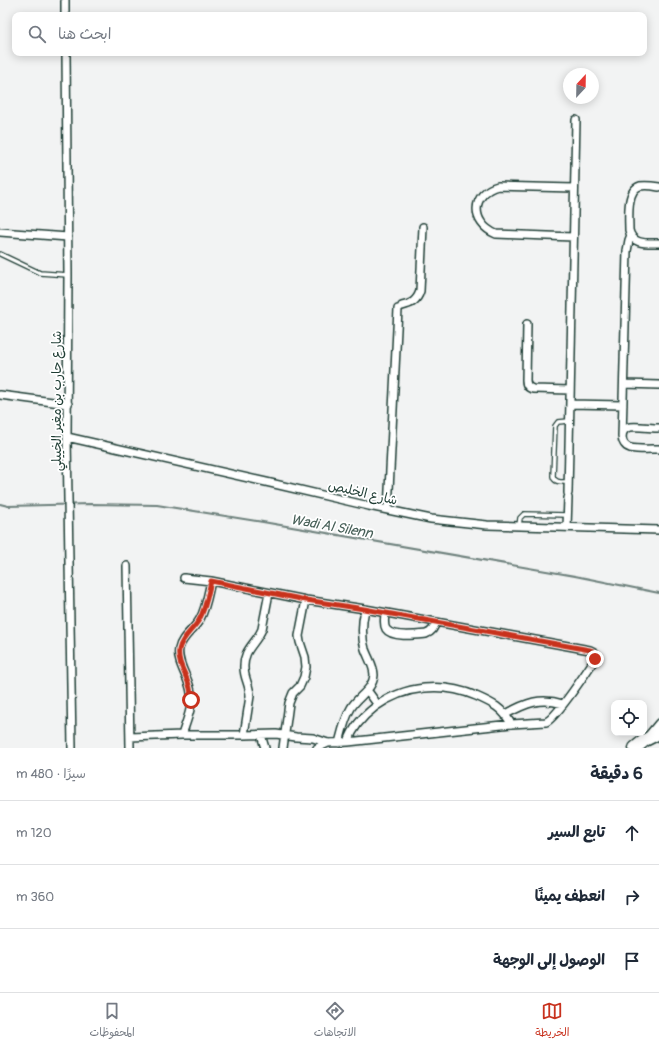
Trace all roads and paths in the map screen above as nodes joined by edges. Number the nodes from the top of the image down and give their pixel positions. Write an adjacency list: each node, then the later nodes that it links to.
1 (65, 0): 2 (street)
2 (65, 12)
3 (66, 56): 10 (street, شارع حارب بن مغير الخييلي)
4 (576, 120): 6 (street)
5 (659, 187): 9 (street)
6 (574, 188): 11 (street); 11 (street)
7 (423, 227): 29 (street)
8 (0, 232): 10 (street)
9 (631, 235): 12 (street); 16 (street)
10 (68, 237): 14 (street, شارع حارب بن مغير الخييلي)
11 (573, 237): 18 (street)
12 (659, 243)
13 (0, 254): 14 (lane)
14 (68, 275): 20 (street, شارع حارب بن مغير الخييلي)
15 (527, 324): 18 (street)
16 (624, 384): 17 (street); 22 (street)
17 (659, 385)
18 (570, 390): 21 (street)
19 (0, 395): 20 (street)
20 (68, 404): 25 (street, شارع حارب بن مغير الخييلي)
21 (570, 404): 22 (street); 23 (street)
22 (622, 406): 26 (street)
23 (569, 421): 28 (street); 28 (lane)
24 (659, 428): 26 (street)
25 (67, 437): 29 (street, شارع الخليص); 58 (street, شارع حارب بن مغير الخييلي)
26 (622, 437): 27 (street)
27 (659, 449)
28 (568, 482): 30 (street)
29 (388, 510): 31 (street, شارع الخليص)
30 (567, 515): 31 (lane); 32 (street)
31 (519, 526): 32 (street, شارع الخليص)
32 (567, 527): 33 (street, شارع الخليص)
33 (659, 530)
34 (127, 566): 53 (street)
35 (184, 578): 36 (street)
36 (211, 581): 37 (street); 49 (street)
37 (268, 593): 38 (street); 50 (street)
38 (306, 600): 39 (street); 52 (street)
39 (364, 609): 40 (street); 42 (street)
40 (385, 613): 41 (street); 41 (street)
41 (436, 622): 43 (street)
42 (367, 690): 44 (street); 57 (street)
43 (563, 704): 45 (street); 47 (street)
44 (378, 705): 45 (street); 55 (street)
45 (506, 714): 47 (street)
46 (659, 723): 54 (street)
47 (512, 724): 55 (street)
48 (659, 733): 54 (main road)
49 (182, 735): 50 (street); 53 (street)
50 (244, 735): 51 (street)
51 (261, 735): 52 (street); 60 (street)
52 (284, 735): 56 (street); 61 (street)
53 (130, 737): 59 (street)
54 (645, 740): 63 (main road)
55 (348, 742): 57 (street)
56 (328, 743): 57 (street); 62 (street)
57 (339, 743)
58 (72, 748)
59 (130, 748)
60 (265, 748)
61 (283, 748)
62 (317, 748)
63 (635, 748)

